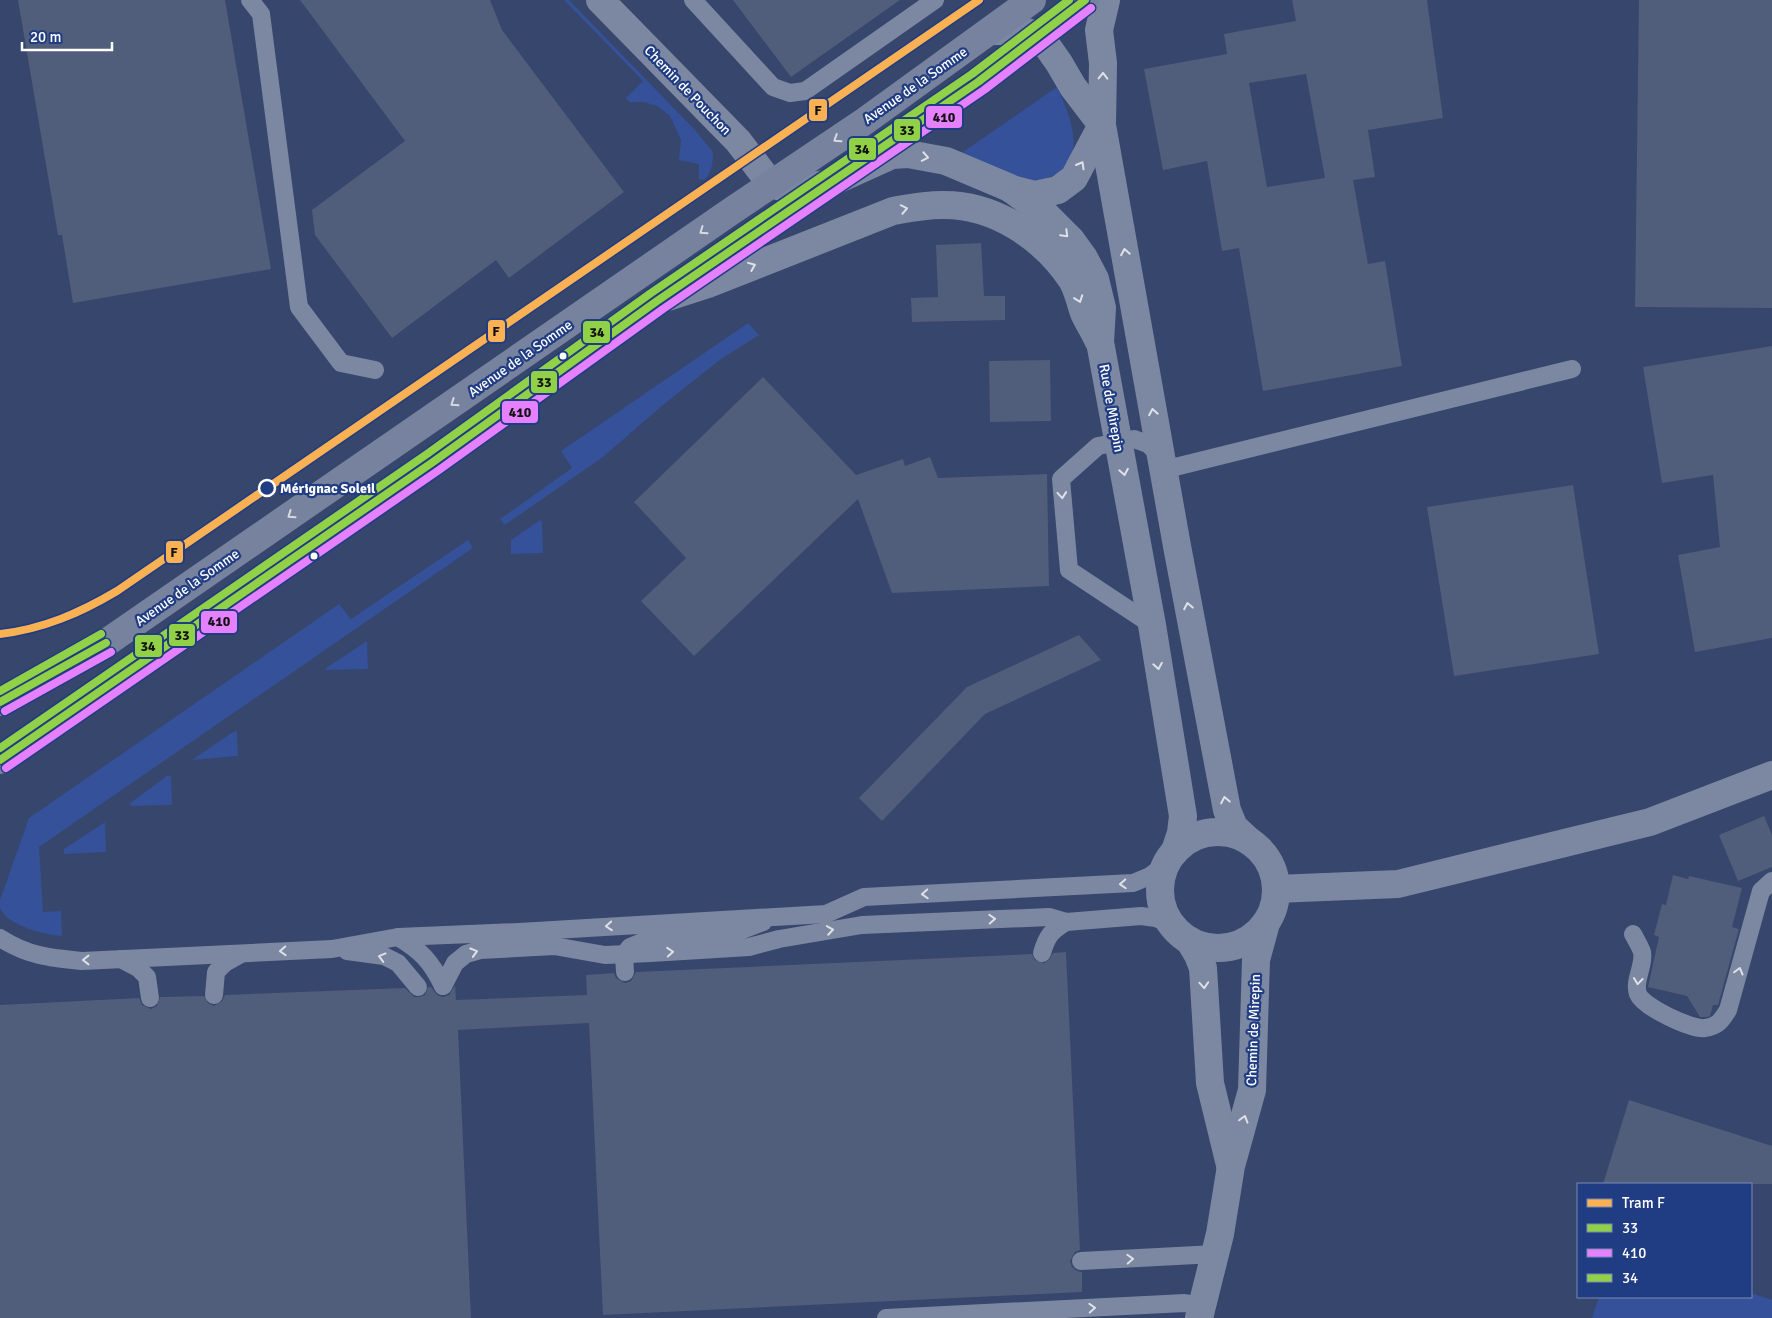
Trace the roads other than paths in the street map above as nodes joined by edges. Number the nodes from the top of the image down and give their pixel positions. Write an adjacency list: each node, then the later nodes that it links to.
1 (250, 0): 17 (lane)
2 (600, 0): 12 (street, Chemin de Pouchon)
3 (693, 0): 4 (lane)
4 (935, 0)
5 (1032, 0): 8 (main road, Avenue de la Somme)
6 (1085, 0): 9 (main road)
7 (1106, 0): 10 (street, one-way to 7)
8 (991, 30): 9 (street); 12 (main road, Avenue de la Somme, one-way to 12)
9 (1040, 36): 10 (street); 11 (main road)
10 (1102, 125): 13 (street, one-way to 10); 19 (street, one-way to 10)
11 (830, 183): 12 (street, Rue de Mirepin); 13 (street, Rue de Mirepin, one-way to 13); 14 (main road)
12 (771, 184): 21 (main road, Avenue de la Somme, one-way to 21)
13 (1010, 188): 15 (street, Rue de Mirepin, one-way to 15)
14 (657, 301): 15 (street, one-way to 15); 22 (main road)
15 (1100, 342): 18 (street, Rue de Mirepin)
16 (1572, 369): 19 (lane)
17 (375, 370)
18 (1118, 442): 19 (lane); 20 (street, Rue de Mirepin, one-way to 20); 20 (lane, one-way to 20)
19 (1162, 464): 24 (street, one-way to 19)
20 (1152, 625): 25 (street, Rue de Mirepin, one-way to 25)
21 (0, 702)
22 (0, 760)
23 (1772, 775): 27 (street)
24 (1249, 841): 25 (street); 27 (street)
25 (1170, 857): 28 (lane, one-way to 28); 31 (street)
26 (1772, 881): 32 (lane, one-way to 26)
27 (1276, 889): 30 (street)
28 (777, 916): 33 (lane, one-way to 33); 38 (lane)
29 (1066, 922): 31 (lane); 36 (lane); 38 (lane, one-way to 29)
30 (1266, 923): 31 (street); 44 (street, Chemin de Mirepin, one-way to 30)
31 (1181, 932): 44 (street, Chemin de Mirepin, one-way to 44)
32 (1633, 934)
33 (398, 937): 35 (lane); 38 (lane, one-way to 38)
34 (0, 938): 39 (lane, one-way to 34)
35 (332, 949): 37 (lane, one-way to 37); 41 (lane, one-way to 35)
36 (1042, 953)
37 (242, 954): 39 (lane); 42 (lane)
38 (624, 955): 40 (lane)
39 (121, 959): 43 (lane)
40 (625, 972)
41 (418, 987)
42 (214, 995)
43 (150, 998)
44 (1231, 1166): 45 (street, Chemin de Mirepin)
45 (1215, 1254): 46 (lane, one-way to 45); 47 (street, Chemin de Mirepin)
46 (1081, 1261)
47 (1200, 1312): 48 (lane, one-way to 47)
48 (886, 1318)

